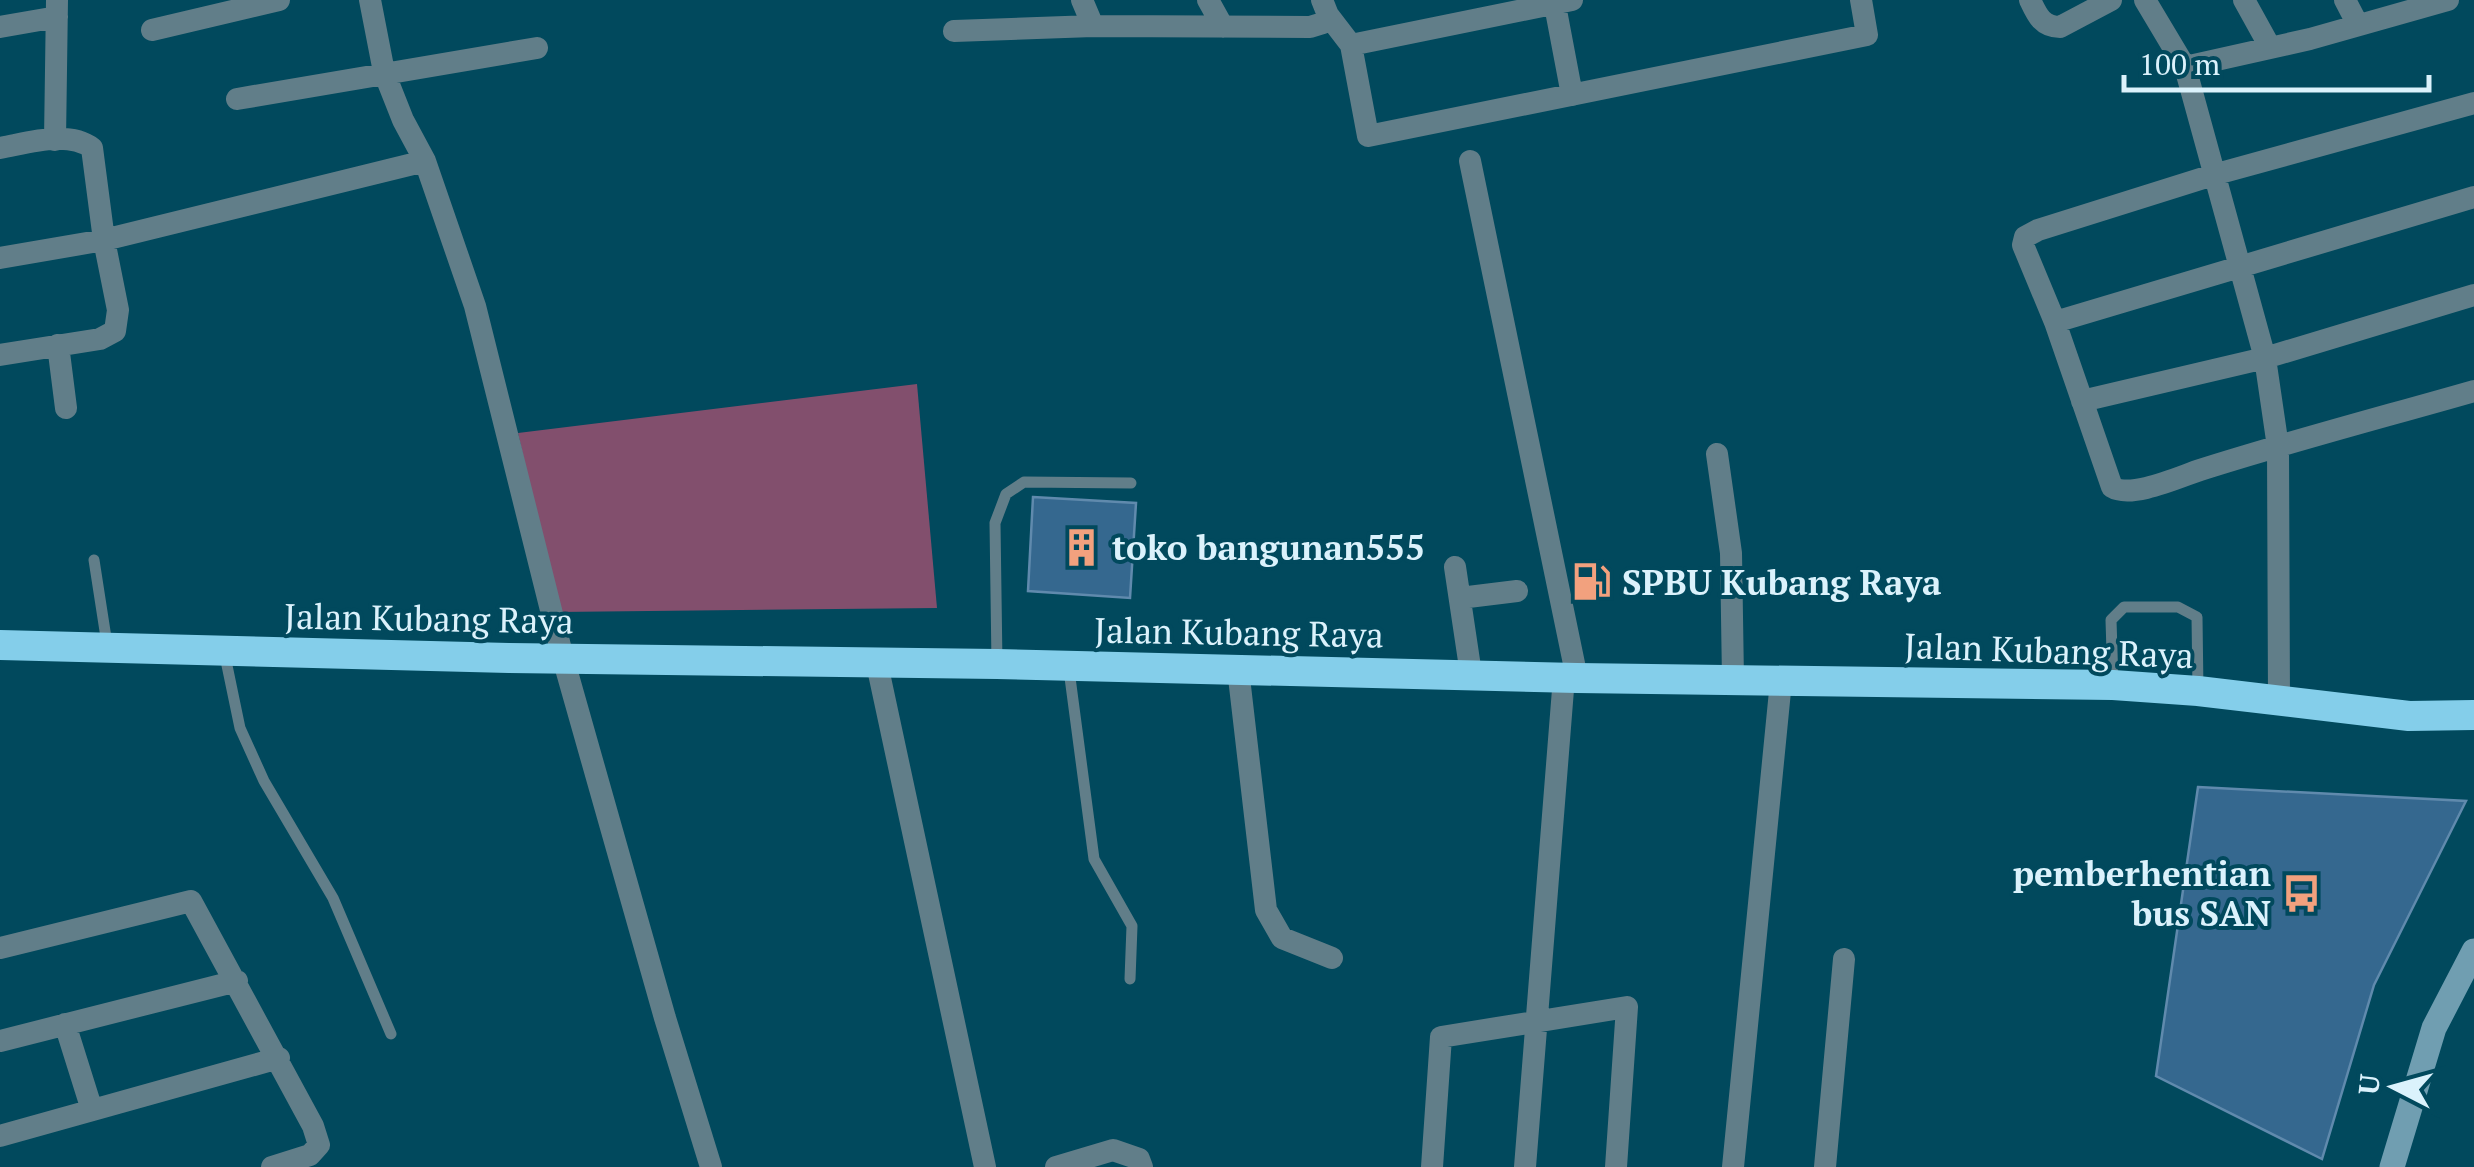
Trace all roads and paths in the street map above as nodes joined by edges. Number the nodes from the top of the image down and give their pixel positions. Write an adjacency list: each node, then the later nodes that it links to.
1 (279, 0): 19 (street)
2 (370, 0): 25 (street)
3 (1082, 0): 16 (street)
4 (1208, 0): 17 (street)
5 (1862, 0): 26 (street)
6 (2030, 0): 7 (street)
7 (2112, 0)
8 (2146, 0): 24 (street)
9 (2244, 0): 22 (street)
10 (2345, 0): 15 (street)
11 (2448, 0): 15 (street)
12 (1561, 1): 21 (street); 26 (street)
13 (57, 8): 18 (street); 29 (street)
14 (1325, 8): 17 (street); 21 (street)
15 (2358, 25): 22 (street)
16 (1092, 26): 17 (street); 20 (street)
17 (1223, 26)
18 (0, 28)
19 (152, 30)
20 (954, 31)
21 (1351, 45): 26 (street)
22 (2270, 47): 24 (street)
23 (536, 48): 25 (street)
24 (2185, 67): 33 (street)
25 (384, 72): 27 (street); 31 (street)
26 (1572, 95)
27 (237, 99)
28 (2474, 103): 33 (street)
29 (55, 140): 30 (street); 35 (street)
30 (0, 148)
31 (424, 161): 35 (street); 56 (street)
32 (1470, 161): 62 (street)
33 (2213, 175): 37 (street); 39 (street)
34 (2474, 197): 37 (street)
35 (104, 240): 36 (street); 40 (street)
36 (0, 258)
37 (2242, 266): 39 (street); 42 (street)
38 (2474, 295): 42 (street)
39 (2054, 322): 44 (street)
40 (58, 346): 41 (street); 45 (street)
41 (0, 355)
42 (2266, 358): 44 (street); 46 (street)
43 (2474, 391): 46 (street)
44 (2082, 401): 46 (street)
45 (66, 408)
46 (2278, 447): 67 (street)
47 (1717, 454): 63 (street)
48 (1131, 482): 58 (lane)
49 (94, 560): 54 (lane)
50 (1456, 567): 52 (street)
51 (1517, 591): 52 (street)
52 (1460, 598): 61 (street)
53 (0, 646): 54 (highway, Jalan Kubang Raya)
54 (108, 648): 55 (highway, Jalan Kubang Raya)
55 (224, 650): 56 (highway, Jalan Kubang Raya); 77 (lane)
56 (563, 658): 57 (highway, Jalan Kubang Raya); 83 (street)
57 (876, 664): 58 (highway, Jalan Kubang Raya); 84 (street)
58 (997, 664): 59 (highway, Jalan Kubang Raya)
59 (1068, 665): 60 (highway, Jalan Kubang Raya); 73 (lane)
60 (1238, 669): 61 (highway, Jalan Kubang Raya); 71 (street)
61 (1471, 674): 62 (highway, Jalan Kubang Raya)
62 (1571, 678): 63 (highway, Jalan Kubang Raya); 76 (street)
63 (1733, 680): 64 (highway, Jalan Kubang Raya)
64 (1781, 681): 65 (highway, Jalan Kubang Raya); 90 (street)
65 (2113, 685): 66 (highway, Jalan Kubang Raya); 66 (lane)
66 (2198, 691): 67 (highway, Jalan Kubang Raya)
67 (2279, 701): 68 (highway, Jalan Kubang Raya)
68 (2474, 715)
69 (0, 948): 74 (street)
70 (2474, 951): 92 (street)
71 (1332, 958)
72 (1844, 958): 91 (street)
73 (1130, 979)
74 (237, 981): 75 (street); 79 (street)
75 (65, 1024): 78 (street); 80 (street)
76 (1535, 1024): 87 (street); 88 (street); 89 (street)
77 (390, 1034)
78 (0, 1040)
79 (279, 1058): 80 (street); 82 (street)
80 (92, 1110): 81 (street)
81 (0, 1136)
82 (272, 1167)
83 (710, 1167)
84 (985, 1167)
85 (1056, 1167): 86 (street)
86 (1142, 1167)
87 (1432, 1167)
88 (1525, 1167)
89 (1616, 1167)
90 (1733, 1167)
91 (1825, 1167)
92 (2392, 1167)

